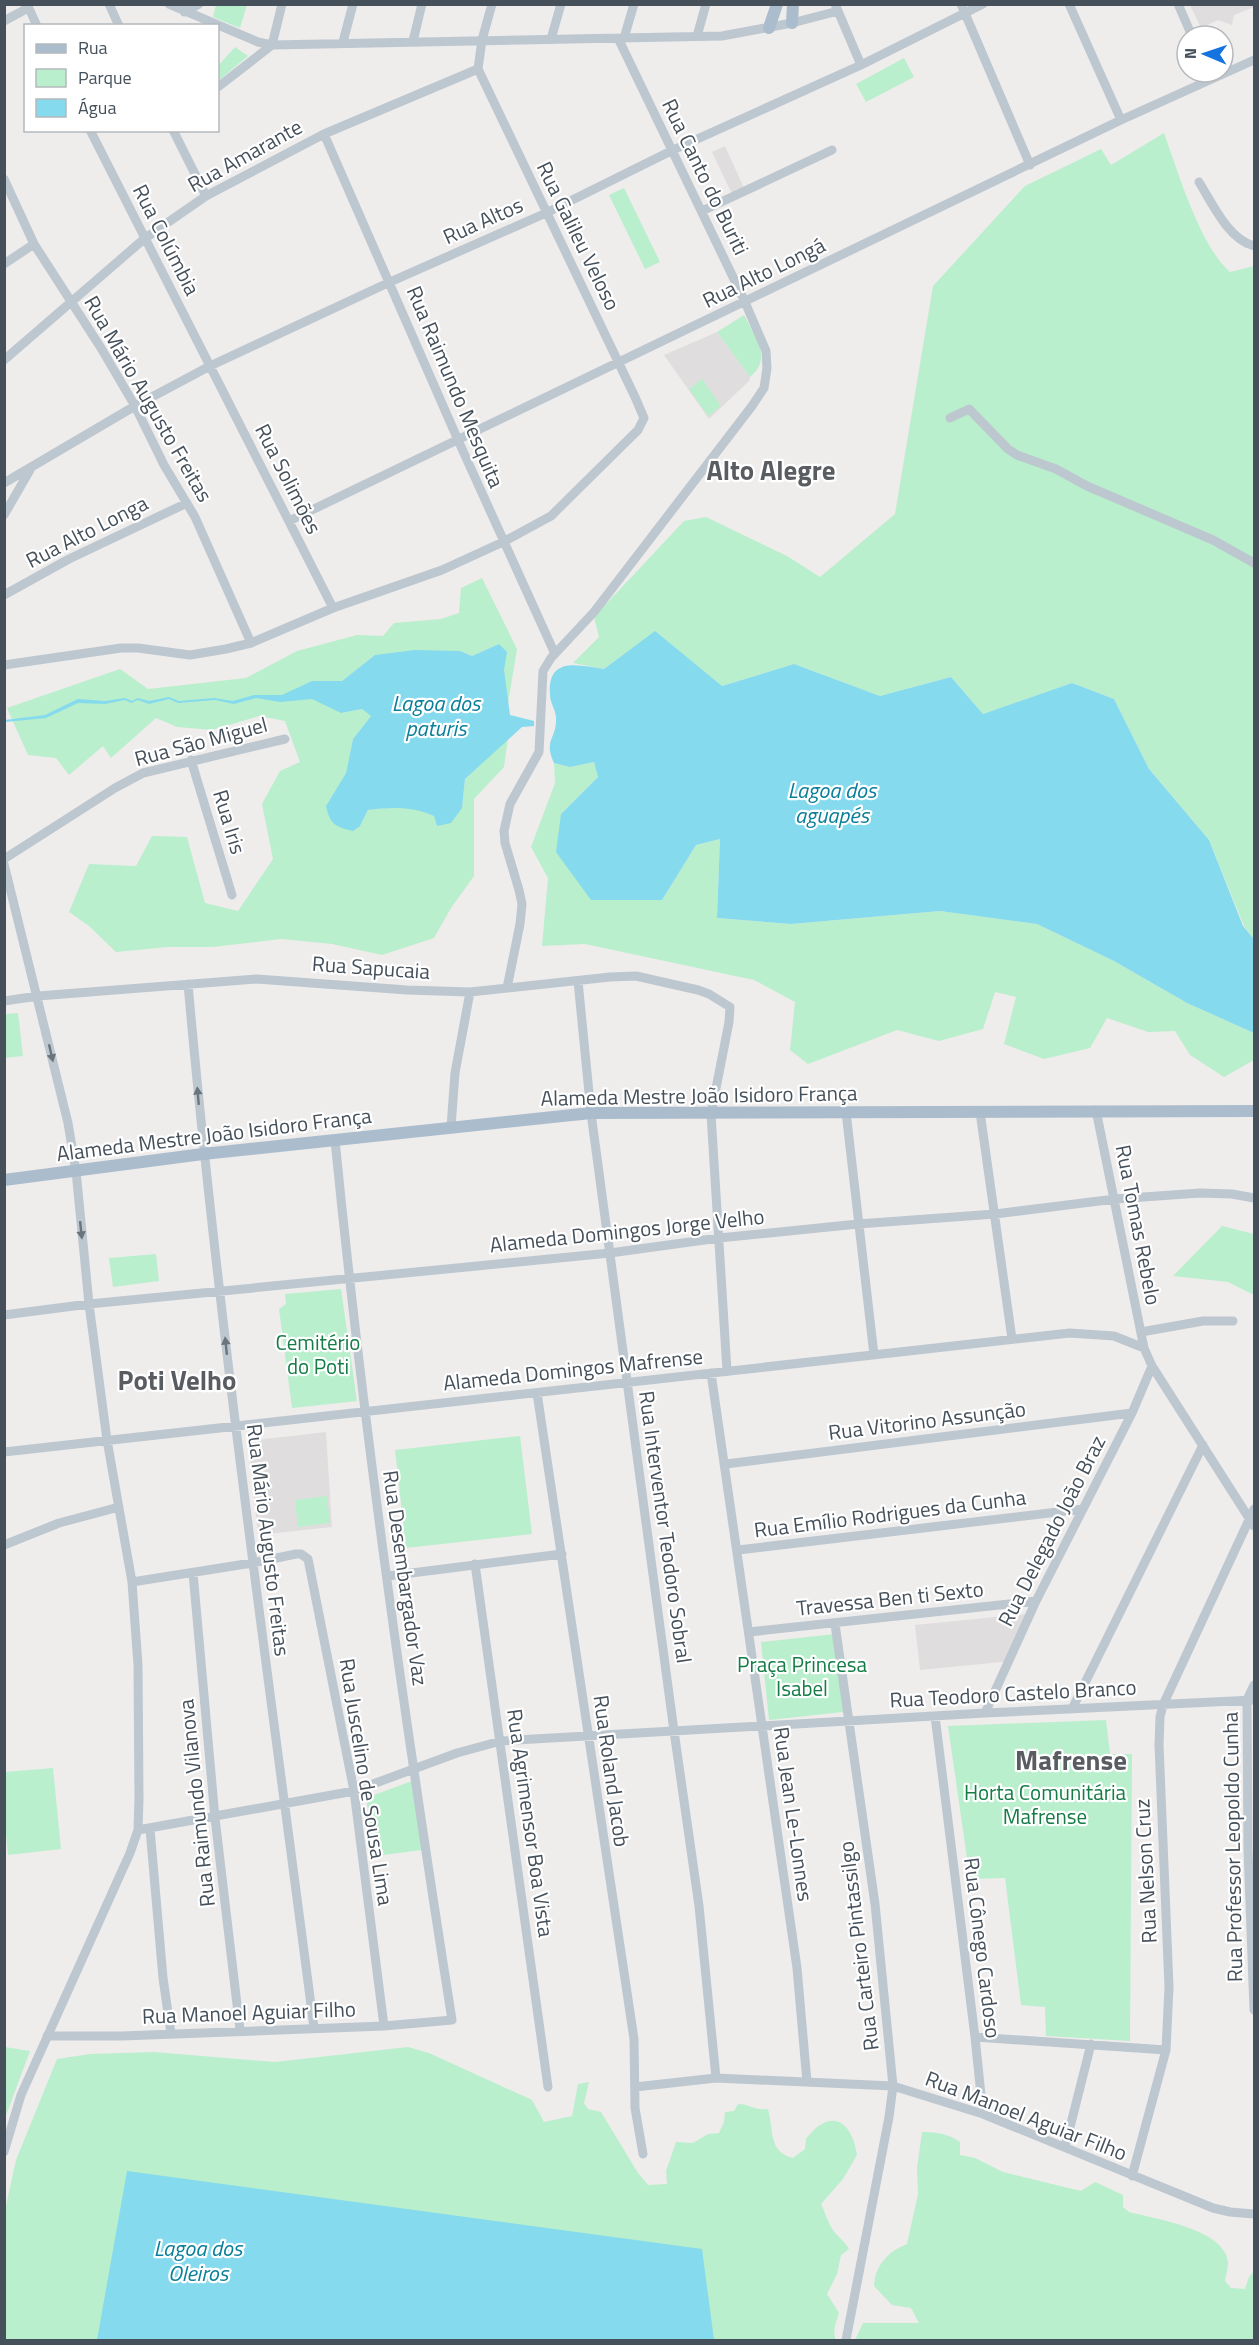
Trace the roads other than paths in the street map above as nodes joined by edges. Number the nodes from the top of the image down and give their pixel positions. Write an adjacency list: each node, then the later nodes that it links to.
1 (109, 4): 23 (street)
2 (169, 4): 19 (street)
3 (199, 4): 19 (street)
4 (282, 4): 34 (street)
5 (353, 4): 33 (street)
6 (422, 4): 32 (street)
7 (492, 4): 31 (street)
8 (561, 4): 30 (street)
9 (634, 4): 29 (street)
10 (706, 4): 28 (street)
11 (777, 4): 27 (main road)
12 (793, 4): 21 (main road)
13 (983, 4): 18 (street, Rua Altos)
14 (1069, 4): 41 (street)
15 (1178, 4): 25 (street)
16 (28, 6): 20 (street); 22 (street)
17 (837, 8): 21 (street); 36 (street)
18 (964, 9): 36 (street, Rua Altos); 47 (street)
19 (184, 12): 24 (street)
20 (4, 21)
21 (792, 23): 27 (street)
22 (36, 24)
23 (118, 24)
24 (214, 24)
25 (1187, 24)
26 (219, 26): 34 (street)
27 (769, 28): 28 (street)
28 (697, 36): 29 (street)
29 (621, 38): 30 (street); 45 (street, Rua Canto do Buriti)
30 (551, 39): 31 (street)
31 (482, 40): 32 (street); 38 (street)
32 (413, 41): 33 (street)
33 (343, 42): 34 (street)
34 (272, 45): 40 (street)
35 (1254, 60): 37 (street, Rua Alto Longá)
36 (861, 65): 45 (street, Rua Altos)
37 (1235, 67)
38 (478, 69): 44 (street, Rua Amarante); 52 (street, Rua Galileu Veloso)
39 (1194, 84): 41 (street, Rua Alto Longá)
40 (219, 86)
41 (1121, 120): 47 (street, Rua Alto Longá)
42 (91, 132): 53 (street, Rua Colúmbia)
43 (174, 132): 50 (street)
44 (324, 134): 50 (street, Rua Amarante); 57 (street, Rua Raimundo Mesquita)
45 (673, 150): 51 (street, Rua Canto do Buriti); 52 (street, Rua Altos)
46 (832, 150): 51 (street)
47 (1030, 165): 58 (street, Rua Alto Longá)
48 (4, 179): 54 (street, Rua Mário Augusto Freitas)
49 (1199, 182): 55 (street)
50 (206, 196): 53 (street, Rua Amarante)
51 (702, 212): 58 (street, Rua Canto do Buriti)
52 (546, 213): 57 (street, Rua Altos); 61 (street, Rua Galileu Veloso)
53 (144, 239): 59 (street, Rua Amarante); 62 (street, Rua Colúmbia)
54 (34, 244): 56 (street); 59 (street, Rua Mário Augusto Freitas)
55 (1254, 246)
56 (4, 264)
57 (390, 282): 62 (street, Rua Altos); 65 (street, Rua Raimundo Mesquita)
58 (745, 302): 61 (street, Rua Alto Longá); 76 (street, Rua Canto do Buriti)
59 (72, 303): 60 (street, Rua Amarante); 63 (street, Rua Mário Augusto Freitas)
60 (4, 360)
61 (619, 363): 65 (street, Rua Alto Longá); 71 (street, Rua Galileu Veloso)
62 (210, 366): 63 (street, Rua Altos); 70 (street, Rua Solimões)
63 (135, 406): 66 (street, Rua Altos); 68 (street, Rua Mário Augusto Freitas)
64 (951, 418): 72 (street)
65 (458, 440): 70 (street, Rua Alto Longá); 71 (street, Rua Raimundo Mesquita)
66 (30, 469): 67 (street, Rua Altos); 69 (street)
67 (4, 483)
68 (187, 503): 73 (street, Rua Alto Longa); 75 (street, Rua Mário Augusto Freitas)
69 (4, 514)
70 (289, 521): 74 (street, Rua Solimões)
71 (503, 542): 74 (street); 76 (street, Rua Raimundo Mesquita)
72 (1254, 563)
73 (4, 595)
74 (333, 609): 75 (street)
75 (251, 643): 77 (street)
76 (555, 654): 85 (street)
77 (4, 665)
78 (285, 739): 79 (street, Rua São Miguel)
79 (191, 760): 80 (street, Rua São Miguel); 82 (street, Rua Iris)
80 (4, 859)
81 (4, 864): 87 (street)
82 (232, 895)
83 (578, 981): 85 (street, Rua Sapucaia); 93 (street, Rua Interventor Teodoro Sobral); 94 (street, Rua Sapucaia)
84 (188, 984): 86 (street, Rua Sapucaia); 87 (street, Rua Sapucaia); 97 (street, Rua Mário Augusto Freitas, one-way to 84)
85 (507, 988): 86 (street, Rua Sapucaia)
86 (470, 992): 95 (street)
87 (38, 996): 88 (street, Rua Sapucaia); 98 (street, one-way to 98)
88 (4, 1001)
89 (1096, 1110): 90 (main road, Alameda Mestre João Isidoro França); 92 (main road, Alameda Mestre João Isidoro França); 101 (street, Rua Tomas Rebelo)
90 (1254, 1111)
91 (846, 1112): 92 (main road, Alameda Mestre João Isidoro França); 94 (main road, Alameda Mestre João Isidoro França); 103 (street)
92 (980, 1112): 102 (street)
93 (591, 1113): 94 (main road, Alameda Mestre João Isidoro França); 95 (main road, Alameda Mestre João Isidoro França); 105 (street, Rua Interventor Teodoro Sobral)
94 (711, 1114): 104 (street)
95 (451, 1127): 96 (main road, Alameda Mestre João Isidoro França)
96 (335, 1140): 97 (main road, Alameda Mestre João Isidoro França); 106 (street, Rua Desembargador Vaz)
97 (203, 1154): 98 (main road, Alameda Mestre João Isidoro França); 107 (street, Rua Mário Augusto Freitas)
98 (76, 1172): 99 (main road, Alameda Mestre João Isidoro França); 108 (street, one-way to 108)
99 (4, 1180)
100 (1254, 1198): 101 (street, Alameda Domingos Jorge Velho)
101 (1115, 1199): 102 (street, Alameda Domingos Jorge Velho); 111 (street, Rua Tomas Rebelo)
102 (995, 1214): 103 (street, Alameda Domingos Jorge Velho); 112 (street)
103 (858, 1224): 104 (street, Alameda Domingos Jorge Velho); 114 (street)
104 (719, 1238): 105 (street, Alameda Domingos Jorge Velho); 116 (street)
105 (610, 1253): 106 (street, Alameda Domingos Jorge Velho); 118 (street, Rua Interventor Teodoro Sobral)
106 (349, 1278): 107 (street, Alameda Domingos Jorge Velho); 120 (street, Rua Desembargador Vaz)
107 (220, 1291): 108 (street, Alameda Domingos Jorge Velho); 122 (street, Rua Mário Augusto Freitas, one-way to 107)
108 (89, 1304): 109 (street, Alameda Domingos Jorge Velho); 123 (street)
109 (4, 1315)
110 (1233, 1321): 111 (street)
111 (1141, 1332): 113 (street, Rua Tomas Rebelo)
112 (1012, 1339): 113 (street, Alameda Domingos Mafrense); 114 (street, Alameda Domingos Mafrense)
113 (1144, 1348): 115 (street, Rua Tomas Rebelo)
114 (874, 1355): 116 (street, Alameda Domingos Mafrense)
115 (1152, 1366): 121 (street, Rua Delegado João Braz); 124 (street, Rua Tomas Rebelo)
116 (727, 1371): 117 (street, Alameda Domingos Mafrense)
117 (711, 1373): 118 (street, Alameda Domingos Mafrense); 126 (street, Rua Jean Le-Lonnes)
118 (627, 1382): 119 (street, Alameda Domingos Mafrense); 150 (street, Rua Interventor Teodoro Sobral)
119 (537, 1393): 120 (street, Alameda Domingos Mafrense); 133 (street, Rua Roland Jacob)
120 (364, 1410): 122 (street, Alameda Domingos Mafrense); 137 (street, Rua Desembargador Vaz)
121 (1132, 1413): 126 (street, Rua Vitorino Assunção); 128 (street, Rua Delegado João Braz)
122 (235, 1425): 123 (street, Alameda Domingos Mafrense); 134 (street, Rua Mário Augusto Freitas)
123 (106, 1440): 125 (street, Alameda Domingos Mafrense); 127 (street)
124 (1203, 1445): 130 (street, Rua Tomas Rebelo); 145 (street)
125 (4, 1452)
126 (726, 1464): 132 (street, Rua Jean Le-Lonnes)
127 (119, 1508): 131 (street); 138 (street)
128 (1083, 1509): 132 (street, Rua Emílio Rodrigues da Cunha); 139 (street, Rua Delegado João Braz)
129 (1254, 1509): 130 (street, Rua Nelson Cruz)
130 (1252, 1523): 144 (street, Rua Nelson Cruz)
131 (4, 1545)
132 (738, 1550): 141 (street, Rua Jean Le-Lonnes)
133 (562, 1554): 135 (street); 151 (street, Rua Roland Jacob)
134 (252, 1563): 136 (street); 154 (street, Rua Juscelino de Sousa Lima); 155 (street, Rua Mário Augusto Freitas)
135 (475, 1564): 137 (street); 152 (street, Rua Agrimensor Boa Vista)
136 (193, 1573): 138 (street); 156 (street, Rua Raimundo Vilanova)
137 (387, 1576): 153 (street, Rua Desembargador Vaz)
138 (132, 1582): 158 (street)
139 (1036, 1600): 140 (street, Travessa Ben ti Sexto); 146 (street, Rua Delegado João Braz)
140 (835, 1624): 141 (street, Travessa Ben ti Sexto); 148 (street, Rua Carteiro Pintassilgo)
141 (749, 1632): 149 (street, Rua Jean Le-Lonnes)
142 (1254, 1685): 143 (street, Rua Professor Leopoldo Cunha)
143 (1251, 1700): 144 (street, Rua Teodoro Castelo Branco); 159 (street, Rua Professor Leopoldo Cunha)
144 (1163, 1705): 145 (street, Rua Teodoro Castelo Branco); 168 (street, Rua Nelson Cruz)
145 (1072, 1709): 146 (street, Rua Teodoro Castelo Branco)
146 (985, 1713): 147 (street, Rua Teodoro Castelo Branco)
147 (935, 1716): 148 (street, Rua Teodoro Castelo Branco); 166 (street, Rua Cônego Cardoso)
148 (849, 1721): 149 (street, Rua Teodoro Castelo Branco); 171 (street, Rua Carteiro Pintassilgo)
149 (762, 1725): 150 (street, Rua Teodoro Castelo Branco); 170 (street, Rua Jean Le-Lonnes)
150 (674, 1731): 151 (street, Rua Teodoro Castelo Branco); 169 (street, Rua Interventor Teodoro Sobral)
151 (587, 1736): 152 (street, Rua Teodoro Castelo Branco); 173 (street, Rua Roland Jacob)
152 (501, 1741): 153 (street, Rua Teodoro Castelo Branco); 172 (street, Rua Agrimensor Boa Vista)
153 (412, 1769): 154 (street, Rua Teodoro Castelo Branco); 160 (street, Rua Desembargador Vaz)
154 (354, 1791): 155 (street, Rua Teodoro Castelo Branco); 161 (street, Rua Juscelino de Sousa Lima)
155 (285, 1804): 156 (street, Rua Teodoro Castelo Branco); 162 (street, Rua Mário Augusto Freitas)
156 (215, 1818): 157 (street, Rua Teodoro Castelo Branco); 163 (street, Rua Raimundo Vilanova)
157 (150, 1829): 158 (street, Rua Teodoro Castelo Branco); 164 (street)
158 (138, 1830): 165 (street)
159 (1254, 2010)
160 (452, 2020): 161 (street, Rua Manoel Aguiar Filho)
161 (384, 2026): 162 (street, Rua Manoel Aguiar Filho)
162 (314, 2028): 163 (street, Rua Manoel Aguiar Filho)
163 (240, 2030): 164 (street, Rua Manoel Aguiar Filho)
164 (171, 2034): 165 (street, Rua Manoel Aguiar Filho)
165 (47, 2036): 176 (street)
166 (975, 2037): 167 (street); 174 (street, Rua Cônego Cardoso)
167 (1091, 2044): 168 (street); 175 (street)
168 (1166, 2050): 178 (street, Rua Nelson Cruz)
169 (716, 2078): 170 (street, Rua Manoel Aguiar Filho); 173 (street, Rua Manoel Aguiar Filho)
170 (807, 2082): 171 (street, Rua Manoel Aguiar Filho)
171 (893, 2086): 174 (street, Rua Manoel Aguiar Filho); 180 (street, Rua Carteiro Pintassilgo)
172 (548, 2087)
173 (635, 2087): 177 (street, Rua Roland Jacob)
174 (982, 2114): 175 (street, Rua Manoel Aguiar Filho)
175 (1065, 2147): 178 (street, Rua Manoel Aguiar Filho)
176 (4, 2152)
177 (643, 2154)
178 (1132, 2176): 179 (street, Rua Manoel Aguiar Filho)
179 (1254, 2214)
180 (846, 2340)

